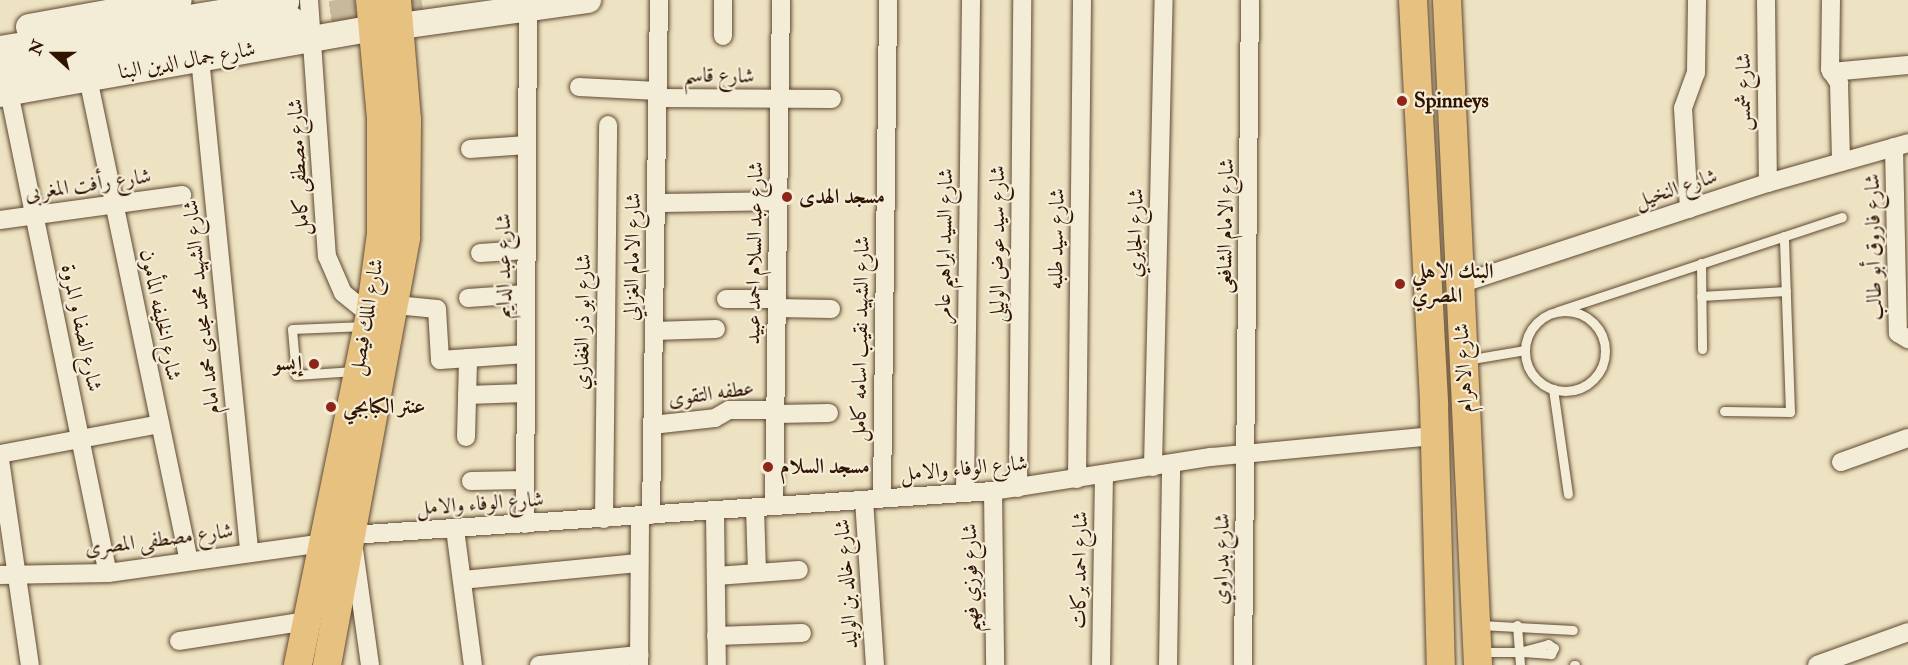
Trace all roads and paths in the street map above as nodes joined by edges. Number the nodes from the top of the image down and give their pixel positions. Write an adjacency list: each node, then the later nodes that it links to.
1 (179, 0): 22 (main road)
2 (370, 0): 21 (main road, شارع الملك فيصل)
3 (588, 0): 19 (main road, شارع جمال الدين البنا)
4 (659, 0): 33 (street, شارع الامام الغزالي)
5 (723, 0): 23 (street)
6 (781, 0): 35 (street, شارع عبد السلام احمد عبيد)
7 (888, 0): 99 (street, شارع الشهيد نقيب اسامه كامل)
8 (971, 0): 97 (street, شارع السيد ابراهيم عامر)
9 (1022, 0): 95 (street, شارع سيد عوض الوليلى)
10 (1082, 0): 92 (street, شارع سيد طلبه)
11 (1164, 0): 90 (street, شارع الجابري)
12 (1250, 0): 85 (street, شارع الامام الشافعى)
13 (1413, 0): 81 (main road, شارع الاهرام)
14 (1447, 0): 54 (main road, شارع الاهرام)
15 (1697, 0): 46 (street)
16 (1766, 0): 41 (street, شارع شمس)
17 (1831, 0): 29 (street)
18 (296, 8): 24 (street, شارع مصطفى كامل); 25 (main road); 31 (main road)
19 (528, 9): 20 (main road, شارع جمال الدين البنا); 37 (street, شارع عبد الدايم)
20 (428, 10): 21 (main road, شارع جمال الدين البنا)
21 (390, 18): 24 (main road, شارع جمال الدين البنا); 63 (main road, شارع الملك فيصل)
22 (0, 32)
23 (723, 36)
24 (315, 39): 26 (main road, شارع جمال الدين البنا); 63 (street, شارع مصطفى كامل)
25 (0, 49)
26 (200, 58): 30 (main road, شارع جمال الدين البنا); 109 (street, شارع الشهيد محمد مجدى محمد امام)
27 (1908, 65): 28 (street); 29 (street)
28 (1908, 70)
29 (1831, 72): 40 (street)
30 (88, 78): 31 (main road, شارع جمال الدين البنا); 45 (street, شارع الخليفه المأمون)
31 (3, 87): 47 (street, شارع الصفا و المروة)
32 (579, 87): 33 (street, شارع قاسم)
33 (658, 95): 35 (street, شارع قاسم); 44 (street, شارع الامام الغزالي)
34 (832, 99): 35 (street, شارع قاسم)
35 (780, 100): 43 (street, شارع عبد السلام احمد عبيد)
36 (608, 125): 104 (street, شارع ابو ذر الغفاري)
37 (527, 145): 39 (street); 51 (street, شارع عبد الدايم)
38 (1901, 145): 40 (street, شارع النخيل); 66 (street, شارع فاروق أبو طالب)
39 (470, 149)
40 (1841, 162): 41 (street, شارع النخيل)
41 (1767, 183): 46 (street, شارع النخيل)
42 (182, 195): 45 (street, شارع رأفت المغربى)
43 (778, 201): 44 (street); 60 (street, شارع عبد السلام احمد عبيد)
44 (656, 203): 65 (street, شارع الامام الغزالي)
45 (114, 204): 47 (street, شارع رأفت المغربى); 79 (street, شارع الخليفه المأمون)
46 (1689, 209): 54 (street, شارع النخيل)
47 (35, 215): 49 (street, شارع رأفت المغربى); 84 (street, شارع الصفا و المروة)
48 (1842, 217): 50 (lane)
49 (0, 220)
50 (1784, 236): 53 (lane); 55 (lane)
51 (526, 250): 52 (street); 56 (street, شارع عبد الدايم)
52 (480, 254)
53 (1701, 263): 57 (lane); 62 (lane)
54 (1460, 284): 71 (main road, شارع الاهرام)
55 (1786, 291): 57 (lane); 76 (lane)
56 (526, 294): 58 (street); 69 (street, شارع عبد الدايم)
57 (1701, 296): 67 (lane)
58 (468, 297)
59 (726, 299): 60 (street)
60 (777, 304): 61 (street); 77 (street, شارع عبد السلام احمد عبيد)
61 (831, 309)
62 (1558, 310): 68 (lane); 73 (lane)
63 (378, 315): 70 (street); 72 (main road, شارع الملك فيصل); 72 (lane); 107 (main road, شارع الملك فيصل)
64 (716, 329): 65 (street)
65 (654, 331): 80 (street, شارع الامام الغزالي)
66 (1908, 339)
67 (1702, 349)
68 (1525, 350): 71 (lane); 73 (lane)
69 (526, 354): 70 (street); 74 (street, شارع عبد الدايم)
70 (468, 358): 75 (street)
71 (1463, 360): 125 (main road, شارع الاهرام)
72 (358, 370): 108 (main road, شارع الملك فيصل)
73 (1553, 389): 98 (lane)
74 (525, 393): 75 (street); 93 (street, شارع عبد الدايم)
75 (467, 396): 82 (street)
76 (1724, 411)
77 (776, 412): 78 (street, عطفه التقوى); 80 (street, عطفه التقوى); 100 (street, شارع عبد السلام احمد عبيد)
78 (829, 413)
79 (160, 424): 84 (street); 110 (street, شارع الخليفه المأمون)
80 (652, 425): 103 (street, شارع الامام الغزالي)
81 (1435, 436): 85 (street, شارع الوفاء والامل); 140 (main road, شارع الاهرام)
82 (466, 437)
83 (1908, 438): 88 (street)
84 (81, 439): 86 (street); 113 (street, شارع الصفا و المروة)
85 (1247, 453): 89 (street, شارع الوفاء والامل); 139 (street, شارع بدراوي)
86 (0, 454)
87 (0, 460): 115 (street)
88 (1841, 462)
89 (1172, 464): 90 (street, شارع الوفاء والامل); 138 (street)
90 (1153, 467): 91 (street, شارع الوفاء والامل)
91 (1104, 476): 92 (street, شارع الوفاء والامل); 137 (street, شارع احمد بركات)
92 (1077, 479): 95 (street, شارع الوفاء والامل)
93 (525, 480): 94 (street); 105 (street, شارع عبد الدايم)
94 (471, 482)
95 (1018, 488): 96 (street, شارع الوفاء والامل)
96 (993, 490): 97 (street, شارع الوفاء والامل); 136 (street, شارع فوزي فهيم)
97 (965, 493): 99 (street, شارع الوفاء والامل)
98 (1568, 494)
99 (873, 499): 100 (street, شارع الوفاء والامل); 135 (street, شارع خالد بن الوليد)
100 (774, 506): 101 (street, شارع الوفاء والامل)
101 (755, 508): 102 (street, شارع الوفاء والامل); 114 (street)
102 (716, 512): 103 (street, شارع الوفاء والامل); 116 (street)
103 (645, 515): 104 (street, شارع الوفاء والامل); 111 (street, شارع الامام الغزالي)
104 (603, 519): 105 (street, شارع الوفاء والامل)
105 (525, 524): 106 (street, شارع الوفاء والامل)
106 (455, 529): 107 (street, شارع الوفاء والامل); 117 (street)
107 (352, 535): 130 (main road, شارع الملك فيصل); 131 (street)
108 (323, 543): 109 (street, شارع مصطفى المصرى); 118 (main road, شارع الملك فيصل)
109 (249, 551): 110 (street, شارع مصطفى المصرى)
110 (189, 560): 113 (street, شارع مصطفى المصرى)
111 (639, 563): 117 (street); 127 (street, شارع الامام الغزالي)
112 (799, 570): 114 (street)
113 (108, 573): 115 (street, شارع مصطفى المصرى)
114 (757, 573): 116 (street)
115 (9, 574): 128 (street)
116 (716, 576): 123 (street)
117 (462, 580): 132 (street)
118 (307, 621): 124 (street); 129 (main road, شارع الملك فيصل)
119 (1517, 625): 120 (lane); 125 (lane); 126 (lane)
120 (1573, 630)
121 (1908, 632): 142 (street)
122 (802, 633): 123 (street)
123 (716, 636): 134 (street)
124 (179, 641)
125 (1477, 647): 126 (lane)
126 (1519, 652): 141 (lane)
127 (639, 660): 133 (street)
128 (30, 665)
129 (298, 665)
130 (327, 665)
131 (370, 665)
132 (473, 665)
133 (539, 665)
134 (717, 665)
135 (875, 665)
136 (995, 665)
137 (1101, 665)
138 (1168, 665)
139 (1243, 665)
140 (1441, 665)
141 (1520, 665)
142 (1817, 665)

